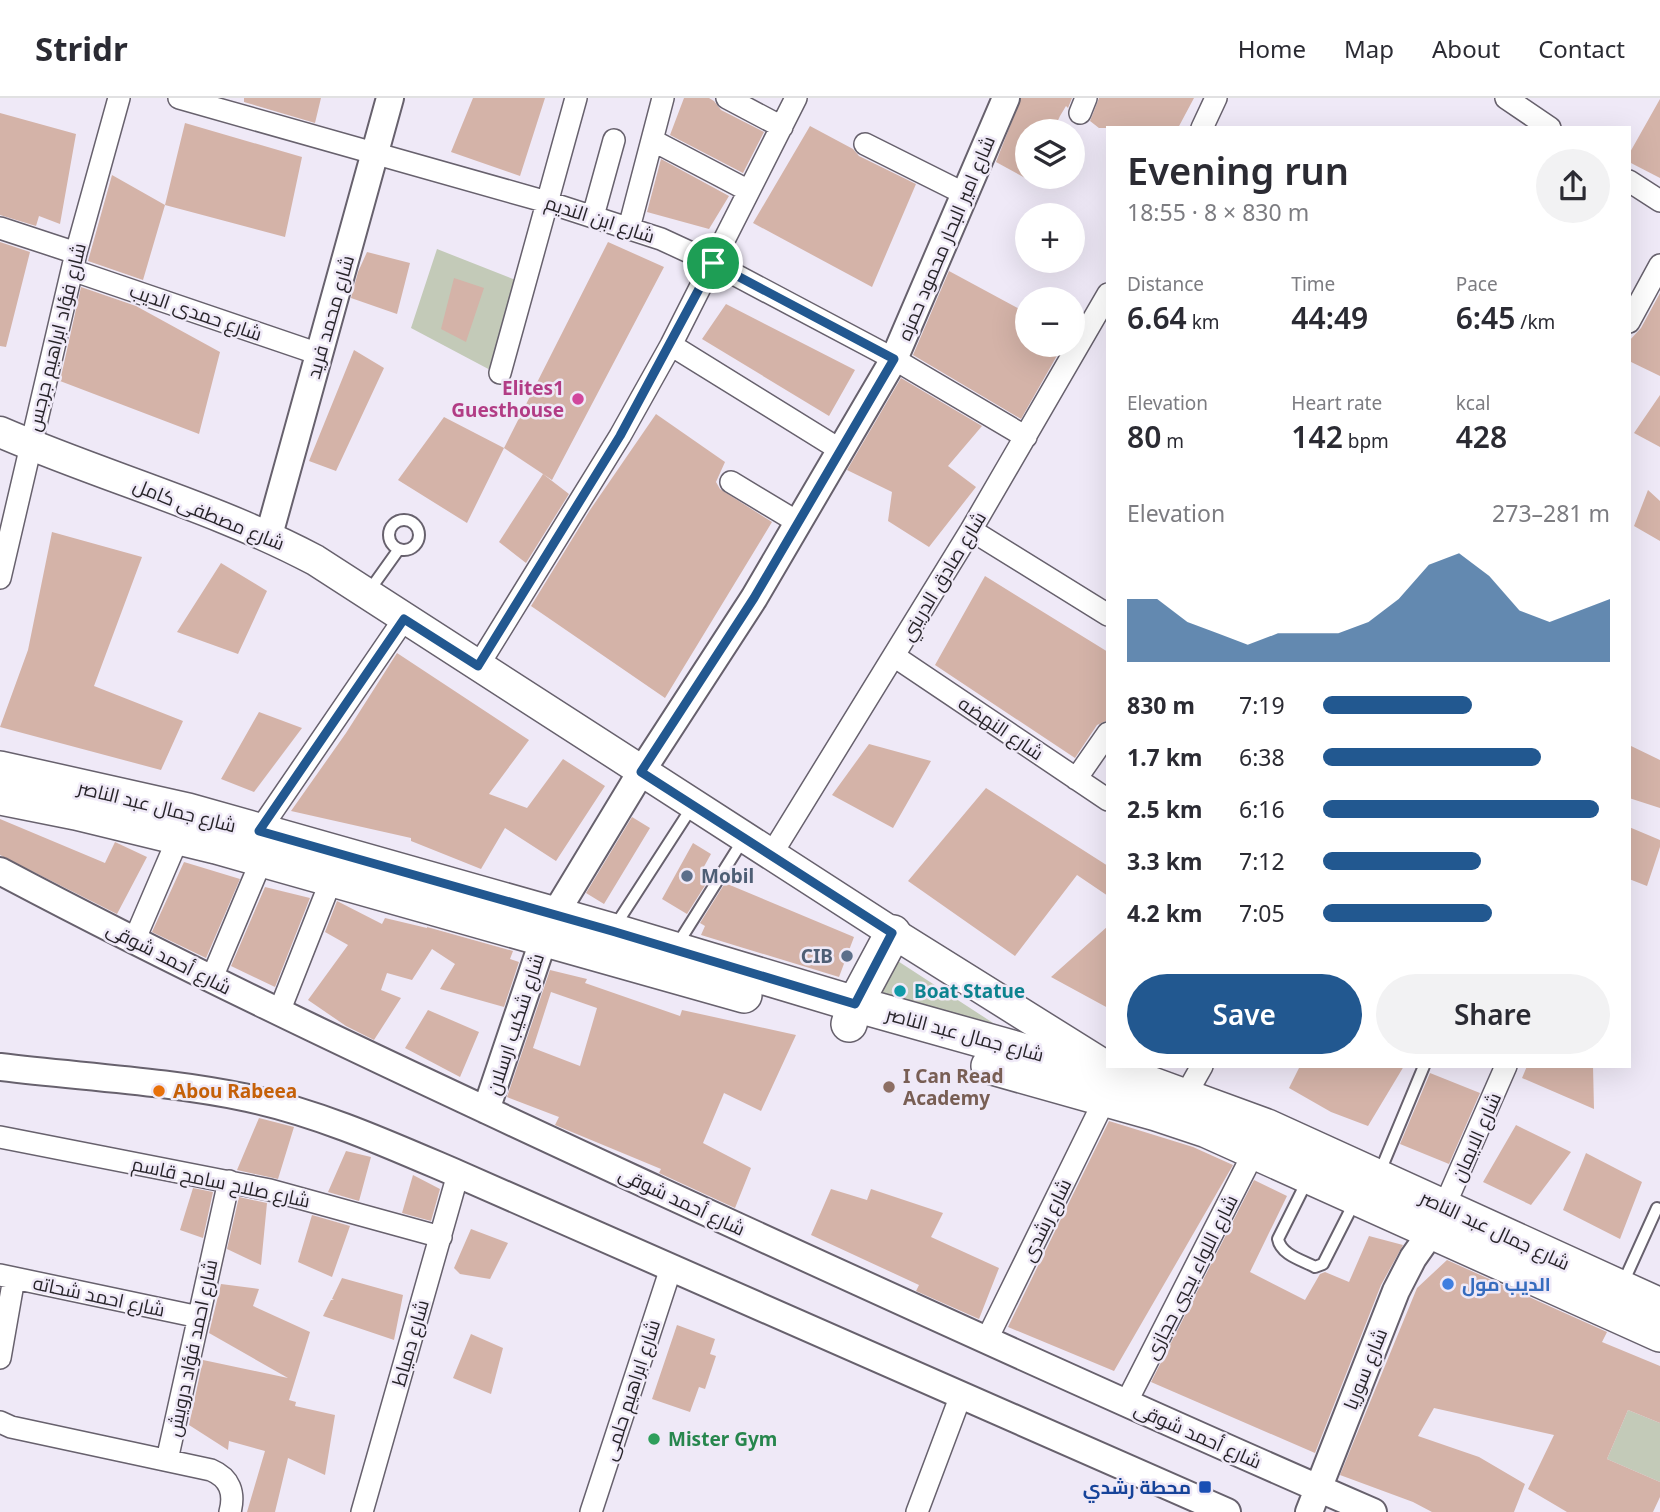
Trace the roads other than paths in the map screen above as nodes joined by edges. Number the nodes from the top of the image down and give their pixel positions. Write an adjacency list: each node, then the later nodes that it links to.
1 (119, 98): 26 (street, شارع فؤاد ابراهيم جرجس)
2 (179, 98): 17 (street, شارع ابن النديم)
3 (390, 98): 17 (street, شارع محمد فريد)
4 (576, 98): 22 (street)
5 (663, 98): 15 (street)
6 (727, 98): 13 (street)
7 (796, 98): 13 (street)
8 (1006, 98): 20 (street, شارع امير البحار محمود حمزه)
9 (1216, 98): 11 (street)
10 (1506, 98): 12 (street)
11 (1203, 126)
12 (1547, 126)
13 (782, 127): 19 (street)
14 (614, 140): 23 (street)
15 (652, 140): 19 (street); 25 (street)
16 (865, 144): 20 (street)
17 (375, 154): 22 (street, شارع ابن النديم); 32 (street, شارع محمد فريد)
18 (1631, 182): 21 (street)
19 (750, 191): 27 (street)
20 (965, 194): 33 (street, شارع امير البحار محمود حمزه)
21 (1660, 201)
22 (547, 202): 23 (street, شارع ابن النديم); 34 (street)
23 (593, 216): 25 (street, شارع ابن النديم)
24 (0, 228): 26 (street, شارع حمدى الديب)
25 (629, 228): 27 (street, شارع ابن النديم)
26 (74, 262): 32 (street, شارع حمدى الديب); 37 (street, شارع فؤاد ابراهيم جرجس)
27 (713, 263): 31 (street); 33 (street, شارع ابن النديم)
28 (1660, 265): 30 (street)
29 (1106, 297): 36 (street, شارع صادق الدريني)
30 (1631, 318)
31 (671, 345): 38 (street); 49 (street)
32 (319, 354): 42 (street, شارع محمد فريد)
33 (894, 359): 36 (street, شارع ابن النديم); 38 (street, شارع امير البحار محمود حمزه)
34 (500, 373)
35 (0, 432): 37 (main road, شارع مصطفى كامل)
36 (1026, 437): 41 (street, شارع صادق الدريني)
37 (29, 445): 42 (main road, شارع مصطفى كامل); 44 (street, شارع فؤاد ابراهيم جرجس)
38 (842, 451): 40 (street, شارع امير البحار محمود حمزه)
39 (732, 482): 40 (street)
40 (799, 523): 52 (street, شارع امير البحار محمود حمزه)
41 (971, 530): 46 (street); 48 (street, شارع صادق الدريني)
42 (269, 535): 45 (main road, شارع مصطفى كامل)
43 (398, 549): 45 (lane)
44 (0, 578)
45 (368, 593): 47 (main road, شارع مصطفى كامل)
46 (1106, 614)
47 (404, 619): 49 (main road, شارع مصطفى كامل); 59 (street)
48 (894, 656): 53 (street, شارع النهضه); 60 (street, شارع صادق الدريني)
49 (478, 666): 52 (main road, شارع مصطفى كامل)
50 (1106, 736): 53 (street)
51 (0, 769): 59 (main road, شارع جمال عبد الناصر)
52 (641, 772): 56 (main road, شارع مصطفى كامل); 63 (street, شارع امير البحار محمود حمزه)
53 (1076, 779): 55 (street, شارع النهضه)
54 (0, 797): 57 (main road, شارع جمال عبد الناصر)
55 (1106, 799)
56 (694, 805): 58 (main road, شارع مصطفى كامل); 64 (lane)
57 (179, 836): 59 (main road, شارع جمال عبد الناصر); 66 (street)
58 (745, 838): 60 (main road, شارع مصطفى كامل); 67 (lane)
59 (260, 845): 62 (main road, شارع جمال عبد الناصر); 63 (main road, شارع جمال عبد الناصر); 68 (street)
60 (771, 855): 65 (main road, شارع مصطفى كامل)
61 (0, 871): 66 (street, شارع أحمد شوقى)
62 (331, 878): 63 (main road, شارع جمال عبد الناصر); 69 (street)
63 (549, 926): 64 (main road, شارع جمال عبد الناصر); 70 (main road, شارع جمال عبد الناصر); 77 (street, شارع شكيب ارسلان)
64 (612, 931): 67 (main road, شارع جمال عبد الناصر)
65 (892, 933): 70 (main road); 75 (main road, شارع مصطفى كامل)
66 (134, 941): 68 (street, شارع أحمد شوقى)
67 (674, 949): 70 (main road, شارع جمال عبد الناصر)
68 (211, 980): 69 (street, شارع أحمد شوقى)
69 (279, 1012): 77 (street, شارع أحمد شوقى)
70 (852, 1015): 75 (main road, شارع جمال عبد الناصر)
71 (0, 1067): 80 (street)
72 (1201, 1068): 76 (street)
73 (1423, 1068): 83 (lane)
74 (1505, 1068): 85 (street, شارع الايمان)
75 (1109, 1085): 76 (main road, شارع جمال عبد الناصر); 79 (main road, شارع جمال عبد الناصر); 93 (street, شارع رشدى)
76 (1185, 1096): 83 (main road, شارع جمال عبد الناصر)
77 (486, 1110): 93 (street, شارع أحمد شوقى)
78 (0, 1137): 82 (street, شارع صلاح سامح قاسم)
79 (1255, 1150): 81 (main road, شارع جمال عبد الناصر); 96 (street, شارع اللواء يحيي حجازى)
80 (458, 1174): 86 (street, شارع دمياط); 87 (street)
81 (1310, 1175): 83 (main road, شارع جمال عبد الناصر); 83 (lane)
82 (229, 1181): 86 (street, شارع صلاح سامح قاسم); 91 (street, شارع احمد فؤاد درويش)
83 (1368, 1186): 85 (main road, شارع جمال عبد الناصر)
84 (1657, 1208): 89 (lane)
85 (1438, 1219): 89 (main road, شارع جمال عبد الناصر); 92 (main road, شارع جمال عبد الناصر); 99 (street, شارع سوريا)
86 (441, 1237): 101 (street, شارع دمياط)
87 (671, 1269): 95 (street); 102 (street, شارع ابراهيم حلمى)
88 (7, 1276): 91 (street, شارع احمد شحاته); 94 (street)
89 (1621, 1289): 90 (main road, شارع جمال عبد الناصر)
90 (1660, 1307)
91 (199, 1317): 98 (street, شارع احمد فؤاد درويش)
92 (1660, 1334)
93 (986, 1341): 96 (street, شارع أحمد شوقى)
94 (0, 1359)
95 (961, 1395): 103 (street); 104 (street)
96 (1126, 1403): 99 (street, شارع أحمد شوقى)
97 (0, 1422): 98 (street)
98 (167, 1460): 100 (street, شارع احمد فؤاد درويش)
99 (1313, 1500): 105 (street, شارع أحمد شوقى)
100 (230, 1512)
101 (362, 1512)
102 (591, 1512)
103 (917, 1512)
104 (1227, 1512)
105 (1373, 1512)

